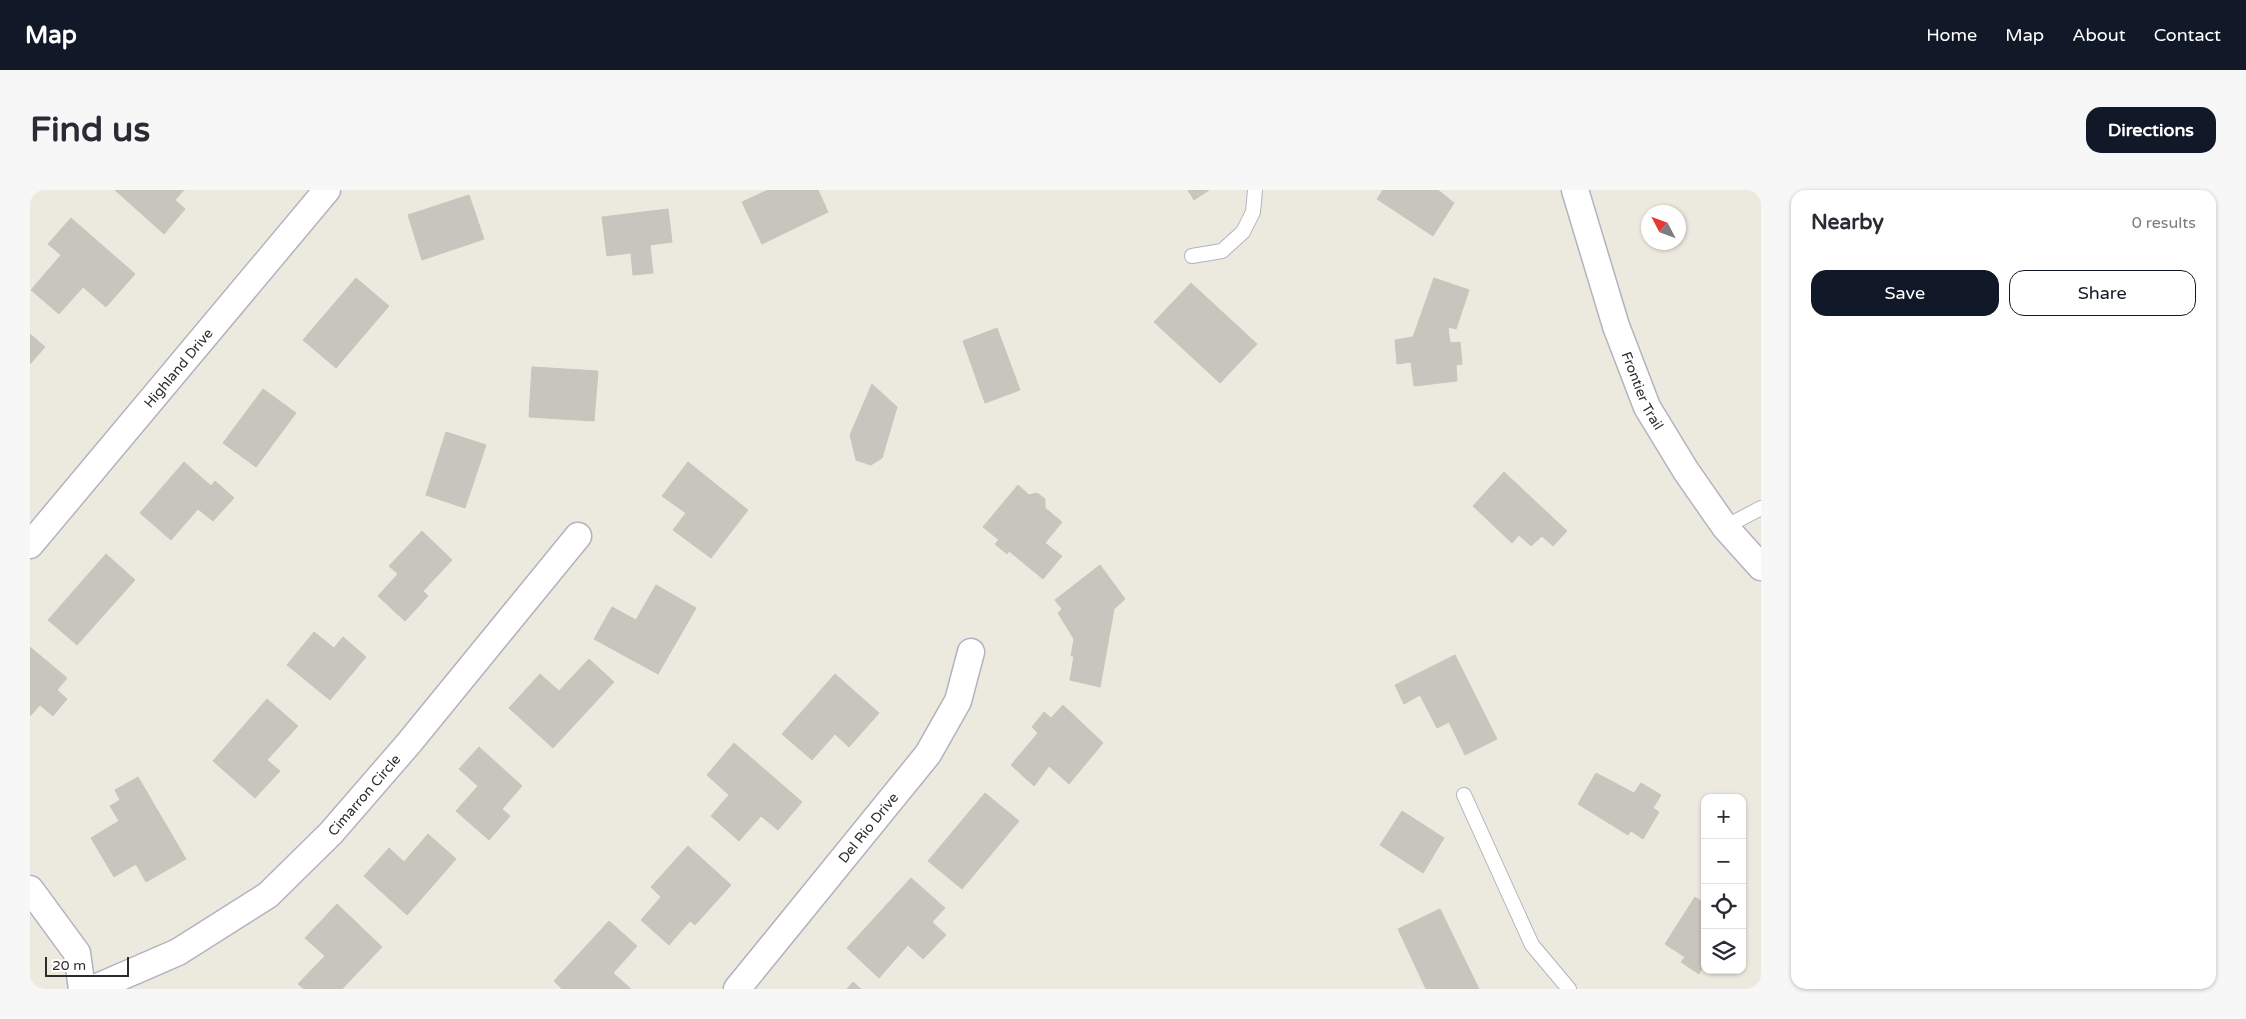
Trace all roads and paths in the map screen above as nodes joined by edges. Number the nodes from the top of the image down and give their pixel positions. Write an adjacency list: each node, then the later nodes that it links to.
1 (327, 190): 8 (street, Highland Drive)
2 (1255, 190): 4 (lane)
3 (1575, 190): 6 (street, Frontier Trail)
4 (1192, 256)
5 (1761, 508): 6 (lane)
6 (1725, 527): 9 (street, Frontier Trail)
7 (578, 536): 14 (street, Cimarron Circle)
8 (30, 545)
9 (1761, 567)
10 (971, 652): 15 (street, Del Rio Drive)
11 (1464, 795): 16 (lane)
12 (30, 889): 13 (street)
13 (82, 989)
14 (93, 989)
15 (737, 989)
16 (1569, 989)

